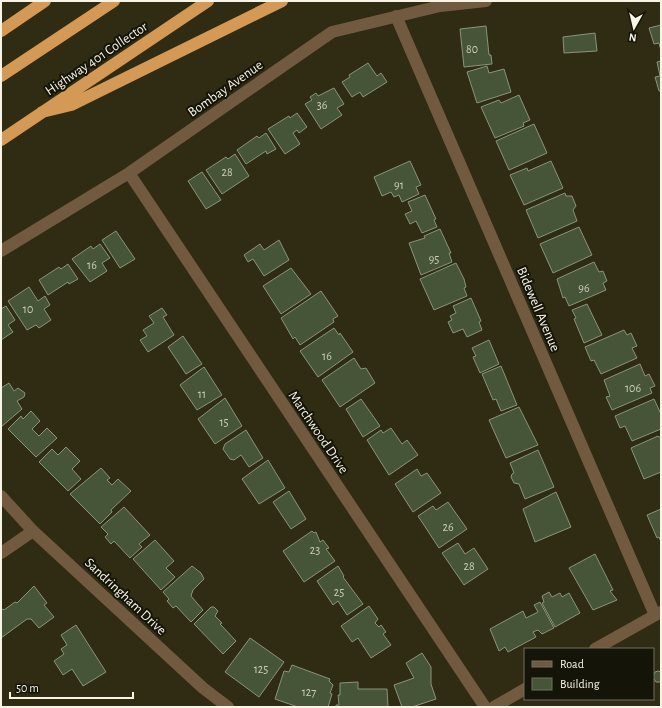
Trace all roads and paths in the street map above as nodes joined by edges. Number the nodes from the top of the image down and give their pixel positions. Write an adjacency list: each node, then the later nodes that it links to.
1 (46, 1): 7 (highway)
2 (114, 1): 8 (highway)
3 (208, 1): 9 (highway, Highway 401 Collector)
4 (282, 1): 9 (highway)
5 (486, 1): 6 (street, Bombay Avenue)
6 (396, 16): 11 (street, Bombay Avenue); 16 (street, Bidewell Avenue)
7 (1, 31)
8 (1, 76)
9 (42, 112): 10 (highway, Highway 401 Collector)
10 (1, 140)
11 (129, 173): 12 (street, Bombay Avenue); 20 (street, Marchwood Drive)
12 (1, 252)
13 (1, 496): 14 (street, Sandringham Drive)
14 (33, 531): 15 (street); 19 (street, Sandringham Drive)
15 (1, 553)
16 (658, 613): 17 (street)
17 (597, 648)
18 (524, 690): 21 (street)
19 (228, 707)
20 (485, 707)
21 (494, 707)

